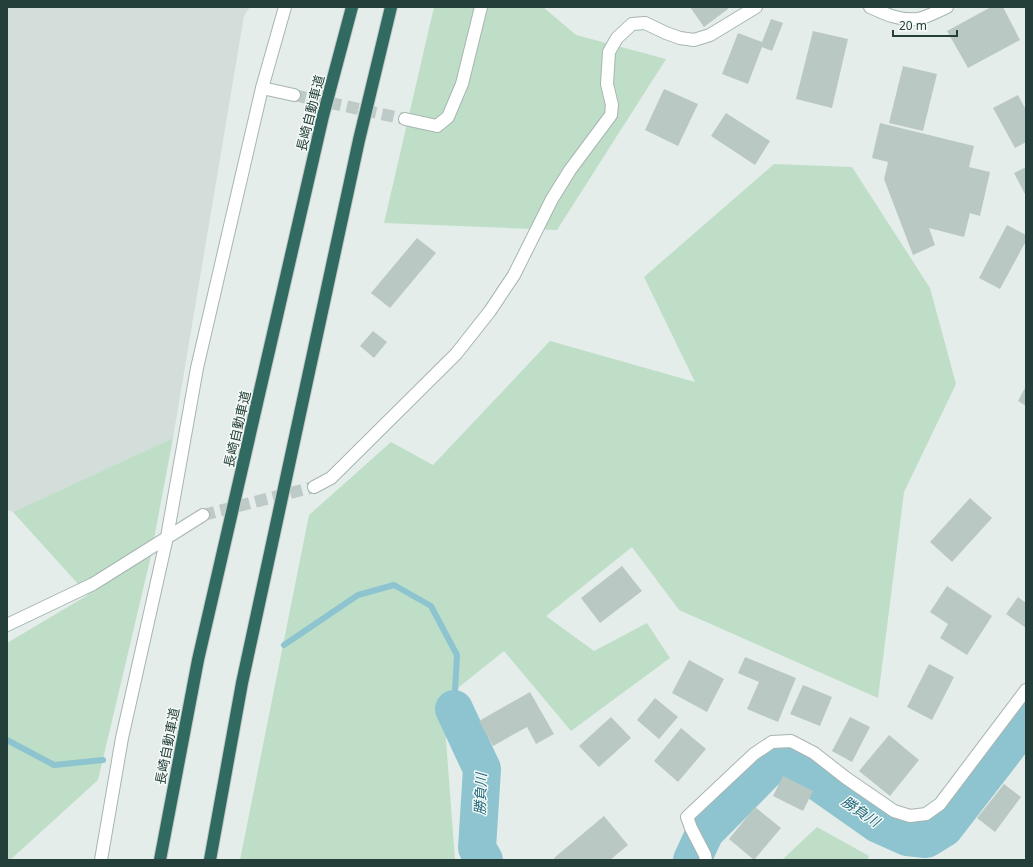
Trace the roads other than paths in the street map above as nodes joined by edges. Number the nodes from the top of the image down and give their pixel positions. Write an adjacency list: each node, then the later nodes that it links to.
1 (285, 7): 8 (street)
2 (352, 7): 18 (highway, 長崎自動車道)
3 (391, 7): 19 (highway)
4 (482, 7): 10 (street)
5 (756, 7): 11 (street)
6 (870, 7): 7 (street)
7 (947, 7)
8 (262, 88): 9 (street); 13 (street)
9 (294, 95)
10 (405, 119)
11 (314, 488)
12 (203, 515): 13 (street)
13 (167, 538): 14 (street); 17 (street)
14 (7, 624)
15 (1026, 690): 16 (street)
16 (706, 857)
17 (101, 860)
18 (160, 860)
19 (210, 860)

